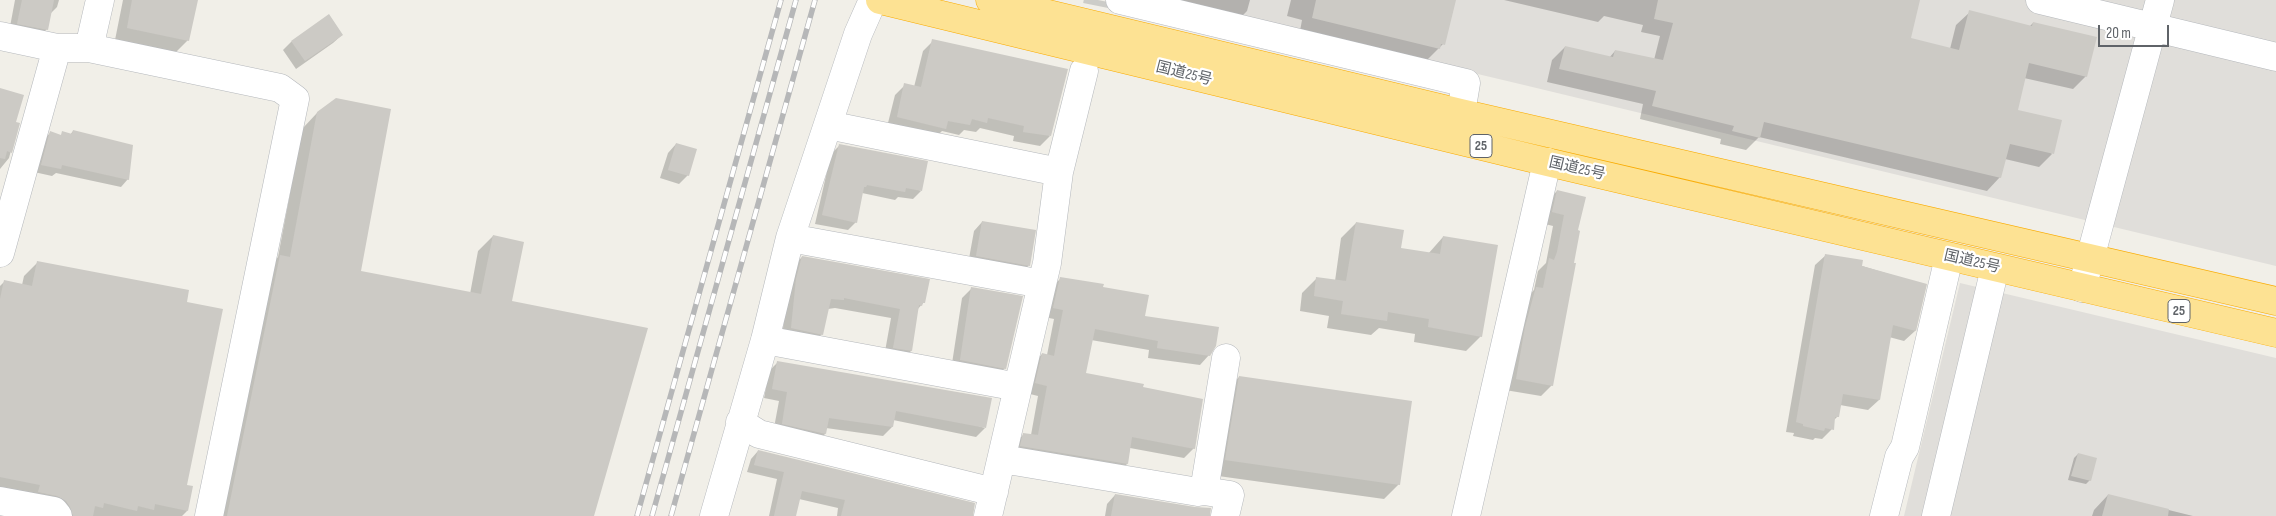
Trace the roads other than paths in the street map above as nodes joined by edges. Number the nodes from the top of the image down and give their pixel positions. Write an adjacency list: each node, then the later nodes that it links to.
1 (100, 0): 11 (street)
2 (873, 0): 15 (street)
3 (880, 0): 16 (highway, 国道25号 / 25)
4 (990, 0): 14 (highway, 国道25号 / 25)
5 (1120, 0): 14 (street)
6 (2040, 0): 8 (street)
7 (2160, 0): 8 (street)
8 (2153, 28): 12 (street); 21 (street)
9 (0, 36): 10 (street)
10 (56, 48): 11 (street); 19 (street)
11 (89, 48): 36 (street)
12 (2276, 57)
13 (1084, 71): 17 (street)
14 (1461, 113): 21 (highway, 国道25号 / 25)
15 (828, 125): 17 (street); 18 (street)
16 (1548, 162): 20 (highway, 国道25号 / 25); 39 (street)
17 (1059, 172): 23 (street)
18 (790, 238): 23 (street); 27 (street)
19 (0, 253)
20 (1949, 256): 22 (highway, 国道25号 / 25); 40 (street)
21 (2090, 257): 24 (street); 25 (highway, 国道25号 / 25)
22 (1995, 268): 24 (highway, 国道25号 / 25); 41 (street)
23 (1042, 284): 29 (street)
24 (2082, 288): 26 (highway, 国道25号 / 25)
25 (2276, 301)
26 (2276, 333)
27 (765, 340): 29 (street); 30 (street)
28 (1226, 358): 32 (street)
29 (1018, 387): 31 (street)
30 (740, 422): 34 (street); 37 (street)
31 (1002, 459): 32 (street); 34 (street)
32 (1204, 490): 38 (street)
33 (0, 501): 35 (street)
34 (991, 504)
35 (58, 516)
36 (208, 516)
37 (714, 516)
38 (1225, 516)
39 (1466, 516)
40 (1884, 516)
41 (1936, 516)

